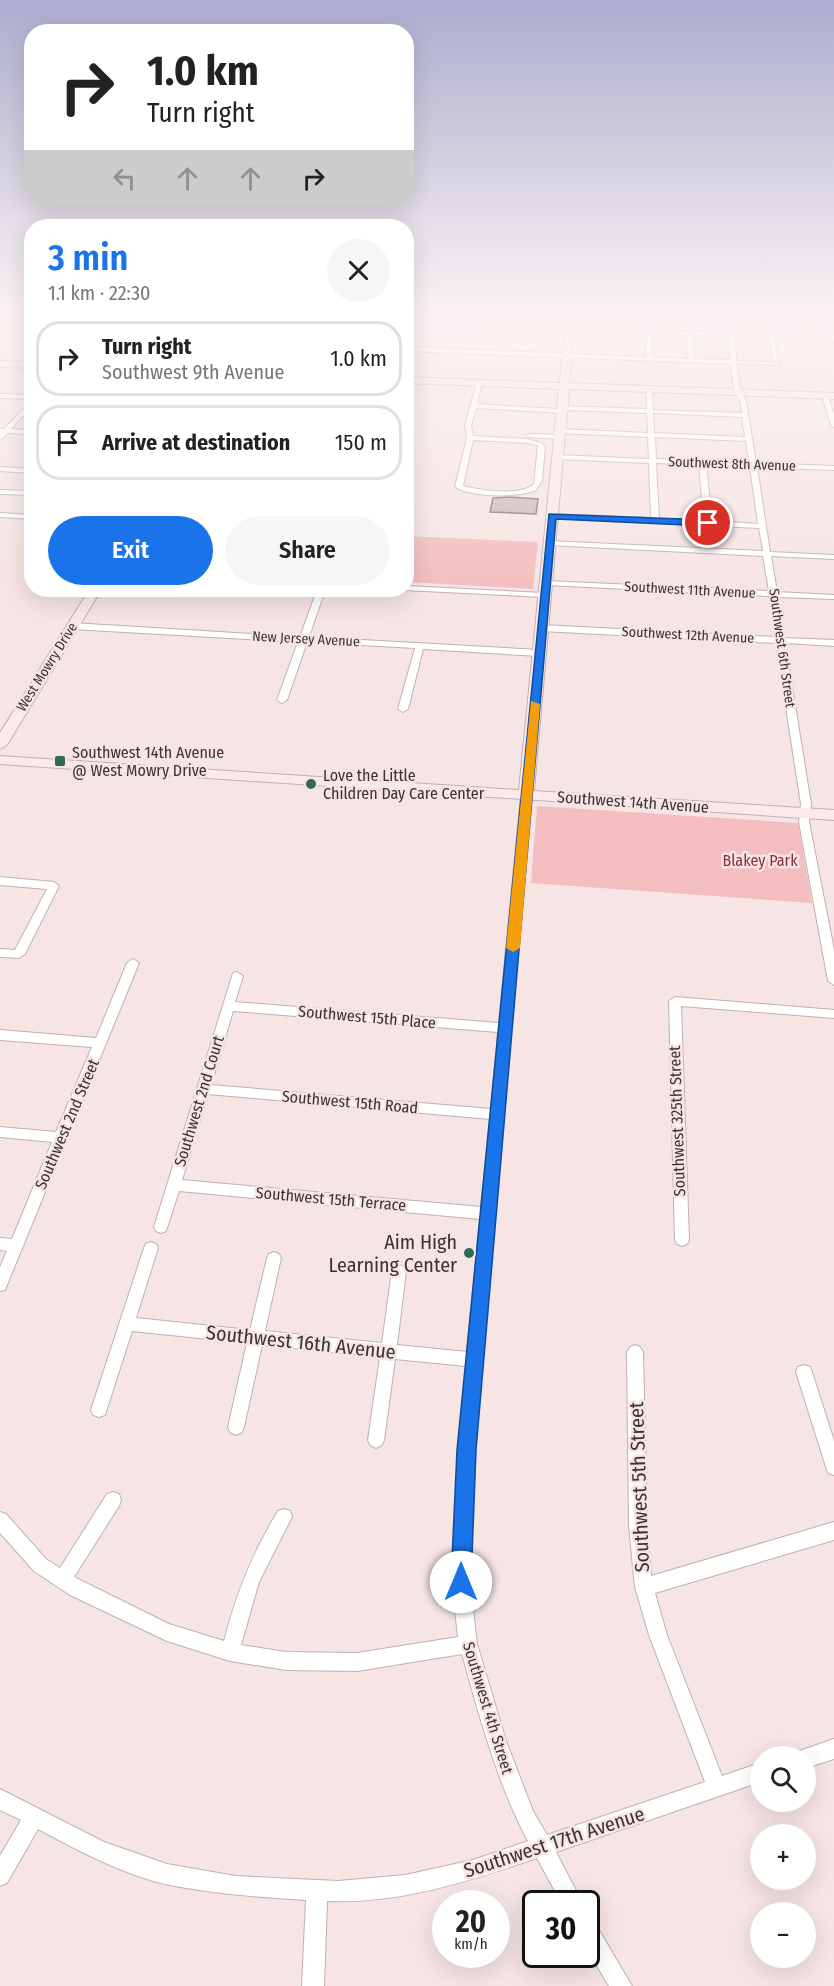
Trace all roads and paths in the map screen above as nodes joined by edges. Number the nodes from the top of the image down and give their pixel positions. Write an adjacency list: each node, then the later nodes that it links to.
1 (473, 406): 15 (street)
2 (493, 407): 7 (street)
3 (651, 407): 8 (street)
4 (743, 407): 9 (street, Southwest 6th Street)
5 (831, 407): 10 (street)
6 (24, 408): 11 (street)
7 (562, 409): 8 (street); 13 (street, Southwest 4th Street)
8 (652, 411): 9 (street); 14 (street)
9 (745, 415): 17 (street, Southwest 6th Street)
10 (834, 425)
11 (3, 431): 12 (street); 16 (street)
12 (24, 432)
13 (560, 434): 14 (street); 15 (street); 19 (street, Southwest 4th Street)
14 (653, 435): 17 (street); 18 (street)
15 (470, 436): 22 (street); 22 (street)
16 (0, 438)
17 (749, 439): 21 (street, Southwest 6th Street)
18 (653, 461): 19 (street, Southwest 8th Avenue); 20 (street, Southwest 8th Avenue); 31 (street)
19 (557, 462): 22 (street, Southwest 8th Avenue); 30 (street, Southwest 4th Street)
20 (702, 463): 21 (street, Southwest 8th Avenue); 32 (street)
21 (753, 464): 23 (street, Southwest 8th Avenue); 33 (street, Southwest 6th Street)
22 (539, 466)
23 (834, 468)
24 (0, 469): 25 (street)
25 (24, 470)
26 (0, 492): 27 (street)
27 (24, 493)
28 (0, 515): 29 (street)
29 (24, 516)
30 (552, 516): 31 (street); 34 (street, Southwest 4th Street)
31 (655, 521): 32 (street)
32 (708, 523): 33 (street)
33 (763, 526): 35 (street, Southwest 6th Street)
34 (549, 543): 35 (street); 38 (street, Southwest 4th Street)
35 (768, 554): 36 (street); 39 (street, Southwest 6th Street)
36 (834, 557)
37 (414, 588): 38 (street, Southwest 11th Avenue)
38 (545, 589): 39 (street, Southwest 11th Avenue); 44 (street, Southwest 4th Street)
39 (774, 594): 42 (street, Southwest 11th Avenue); 46 (street, Southwest 6th Street)
40 (91, 597): 43 (street, West Mowry Drive)
41 (318, 597): 45 (street)
42 (834, 597)
43 (72, 626): 45 (street, New Jersey Avenue); 52 (street, West Mowry Drive)
44 (541, 627): 46 (street, Southwest 12th Avenue); 49 (street, Southwest 4th Street)
45 (302, 639): 48 (street, New Jersey Avenue); 50 (street)
46 (780, 640): 47 (street, Southwest 12th Avenue); 55 (street, Southwest 6th Street)
47 (834, 643)
48 (420, 645): 49 (street, New Jersey Avenue); 51 (street)
49 (539, 653): 54 (street, Southwest 4th Street)
50 (282, 700)
51 (403, 709)
52 (0, 745)
53 (0, 760): 54 (street, Southwest 14th Avenue)
54 (526, 795): 55 (street, Southwest 14th Avenue); 65 (street, Southwest 4th Street)
55 (805, 813): 56 (street, Southwest 14th Avenue); 58 (street, Southwest 6th Street)
56 (834, 814)
57 (0, 881): 59 (street)
58 (828, 908): 62 (street, Southwest 6th Street)
59 (0, 953)
60 (133, 963): 67 (street, Southwest 2nd Street)
61 (237, 976): 63 (street, Southwest 2nd Court)
62 (834, 981)
63 (228, 1006): 65 (street, Southwest 15th Place); 68 (street, Southwest 2nd Court)
64 (834, 1014): 75 (street, Southwest 325th Street)
65 (506, 1028): 69 (street, Southwest 4th Street)
66 (0, 1035): 67 (street)
67 (101, 1043): 71 (street, Southwest 2nd Street)
68 (203, 1089): 69 (street, Southwest 15th Road); 72 (street, Southwest 2nd Court)
69 (498, 1114): 73 (street, Southwest 4th Street)
70 (0, 1132): 71 (street)
71 (61, 1138): 77 (street, Southwest 2nd Street)
72 (174, 1185): 73 (street, Southwest 15th Terrace); 74 (street, Southwest 2nd Court)
73 (489, 1214): 86 (street, Southwest 4th Street)
74 (160, 1227)
75 (682, 1240)
76 (0, 1244): 77 (street)
77 (16, 1245): 81 (street, Southwest 2nd Street)
78 (151, 1248): 82 (street)
79 (274, 1258): 83 (street)
80 (399, 1271): 84 (street)
81 (0, 1285)
82 (128, 1324): 83 (street, Southwest 16th Avenue); 88 (street)
83 (256, 1337): 84 (street, Southwest 16th Avenue); 89 (street)
84 (389, 1351): 86 (street, Southwest 16th Avenue); 90 (street)
85 (635, 1352): 97 (street, Southwest 5th Street)
86 (475, 1360): 98 (street, Southwest 4th Street)
87 (804, 1372): 91 (street)
88 (99, 1410)
89 (236, 1427)
90 (376, 1440)
91 (834, 1467)
92 (113, 1500): 96 (street)
93 (284, 1517): 99 (street)
94 (0, 1520): 96 (street)
95 (834, 1532): 97 (street)
96 (62, 1580): 99 (street)
97 (644, 1587): 103 (street, Southwest 5th Street)
98 (468, 1644): 99 (street); 106 (street, Southwest 4th Street)
99 (230, 1652)
100 (834, 1749): 101 (street)
101 (816, 1755)
102 (750, 1776): 103 (street, Southwest 17th Avenue)
103 (717, 1788): 106 (street, Southwest 17th Avenue)
104 (0, 1799): 105 (street, Southwest 17th Avenue)
105 (34, 1816): 107 (street); 109 (street, Southwest 17th Avenue)
106 (541, 1848): 108 (street, Southwest 4th Street); 109 (street, Southwest 17th Avenue)
107 (0, 1876)
108 (565, 1890)
109 (318, 1891): 111 (street)
110 (600, 1951): 112 (street)
111 (313, 1986)
112 (621, 1986)

